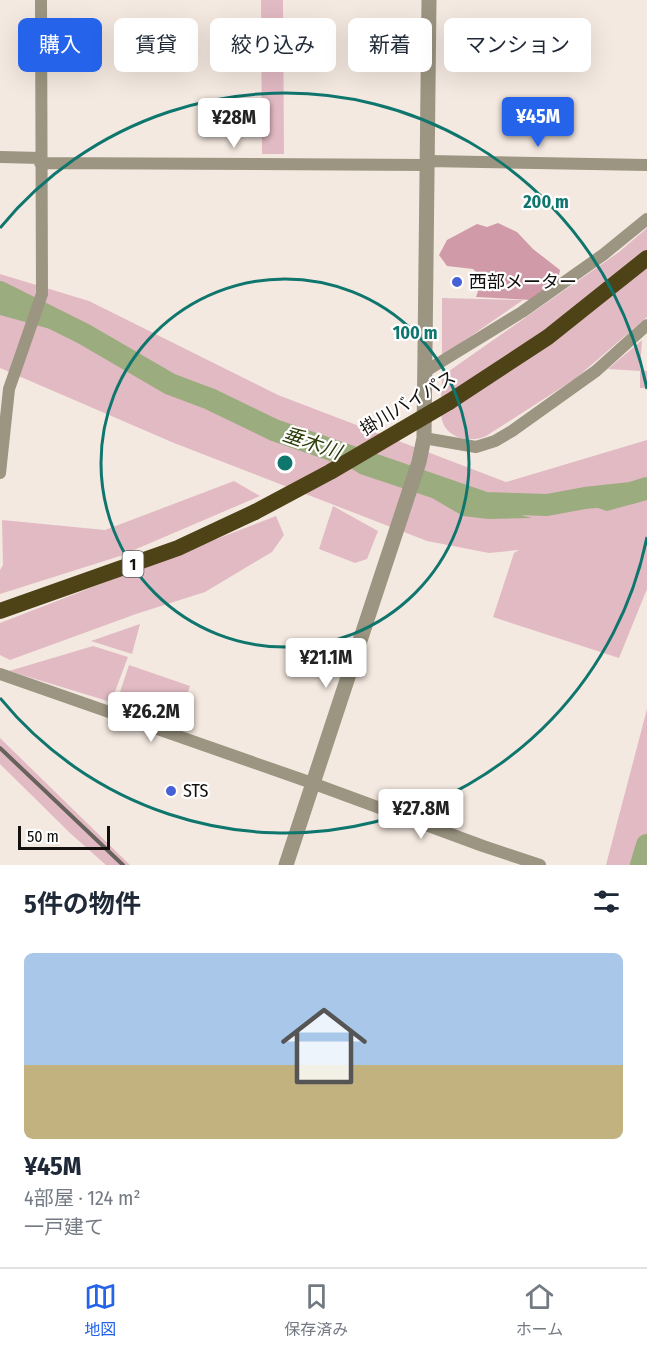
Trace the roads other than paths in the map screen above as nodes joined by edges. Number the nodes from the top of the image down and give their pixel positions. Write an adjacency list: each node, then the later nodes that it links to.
1 (41, 0): 4 (street)
2 (429, 0): 5 (street)
3 (0, 158): 4 (street)
4 (40, 160): 5 (street); 12 (street)
5 (428, 163): 6 (street); 10 (street)
6 (647, 165)
7 (647, 219): 10 (street)
8 (647, 258): 13 (highway, 掛川バイパス / 1, bridge)
9 (647, 325): 11 (street)
10 (426, 371): 11 (street)
11 (424, 438): 15 (street)
12 (0, 473)
13 (4, 610)
14 (0, 674): 15 (street)
15 (312, 783): 16 (street); 17 (street)
16 (286, 865)
17 (540, 865)

